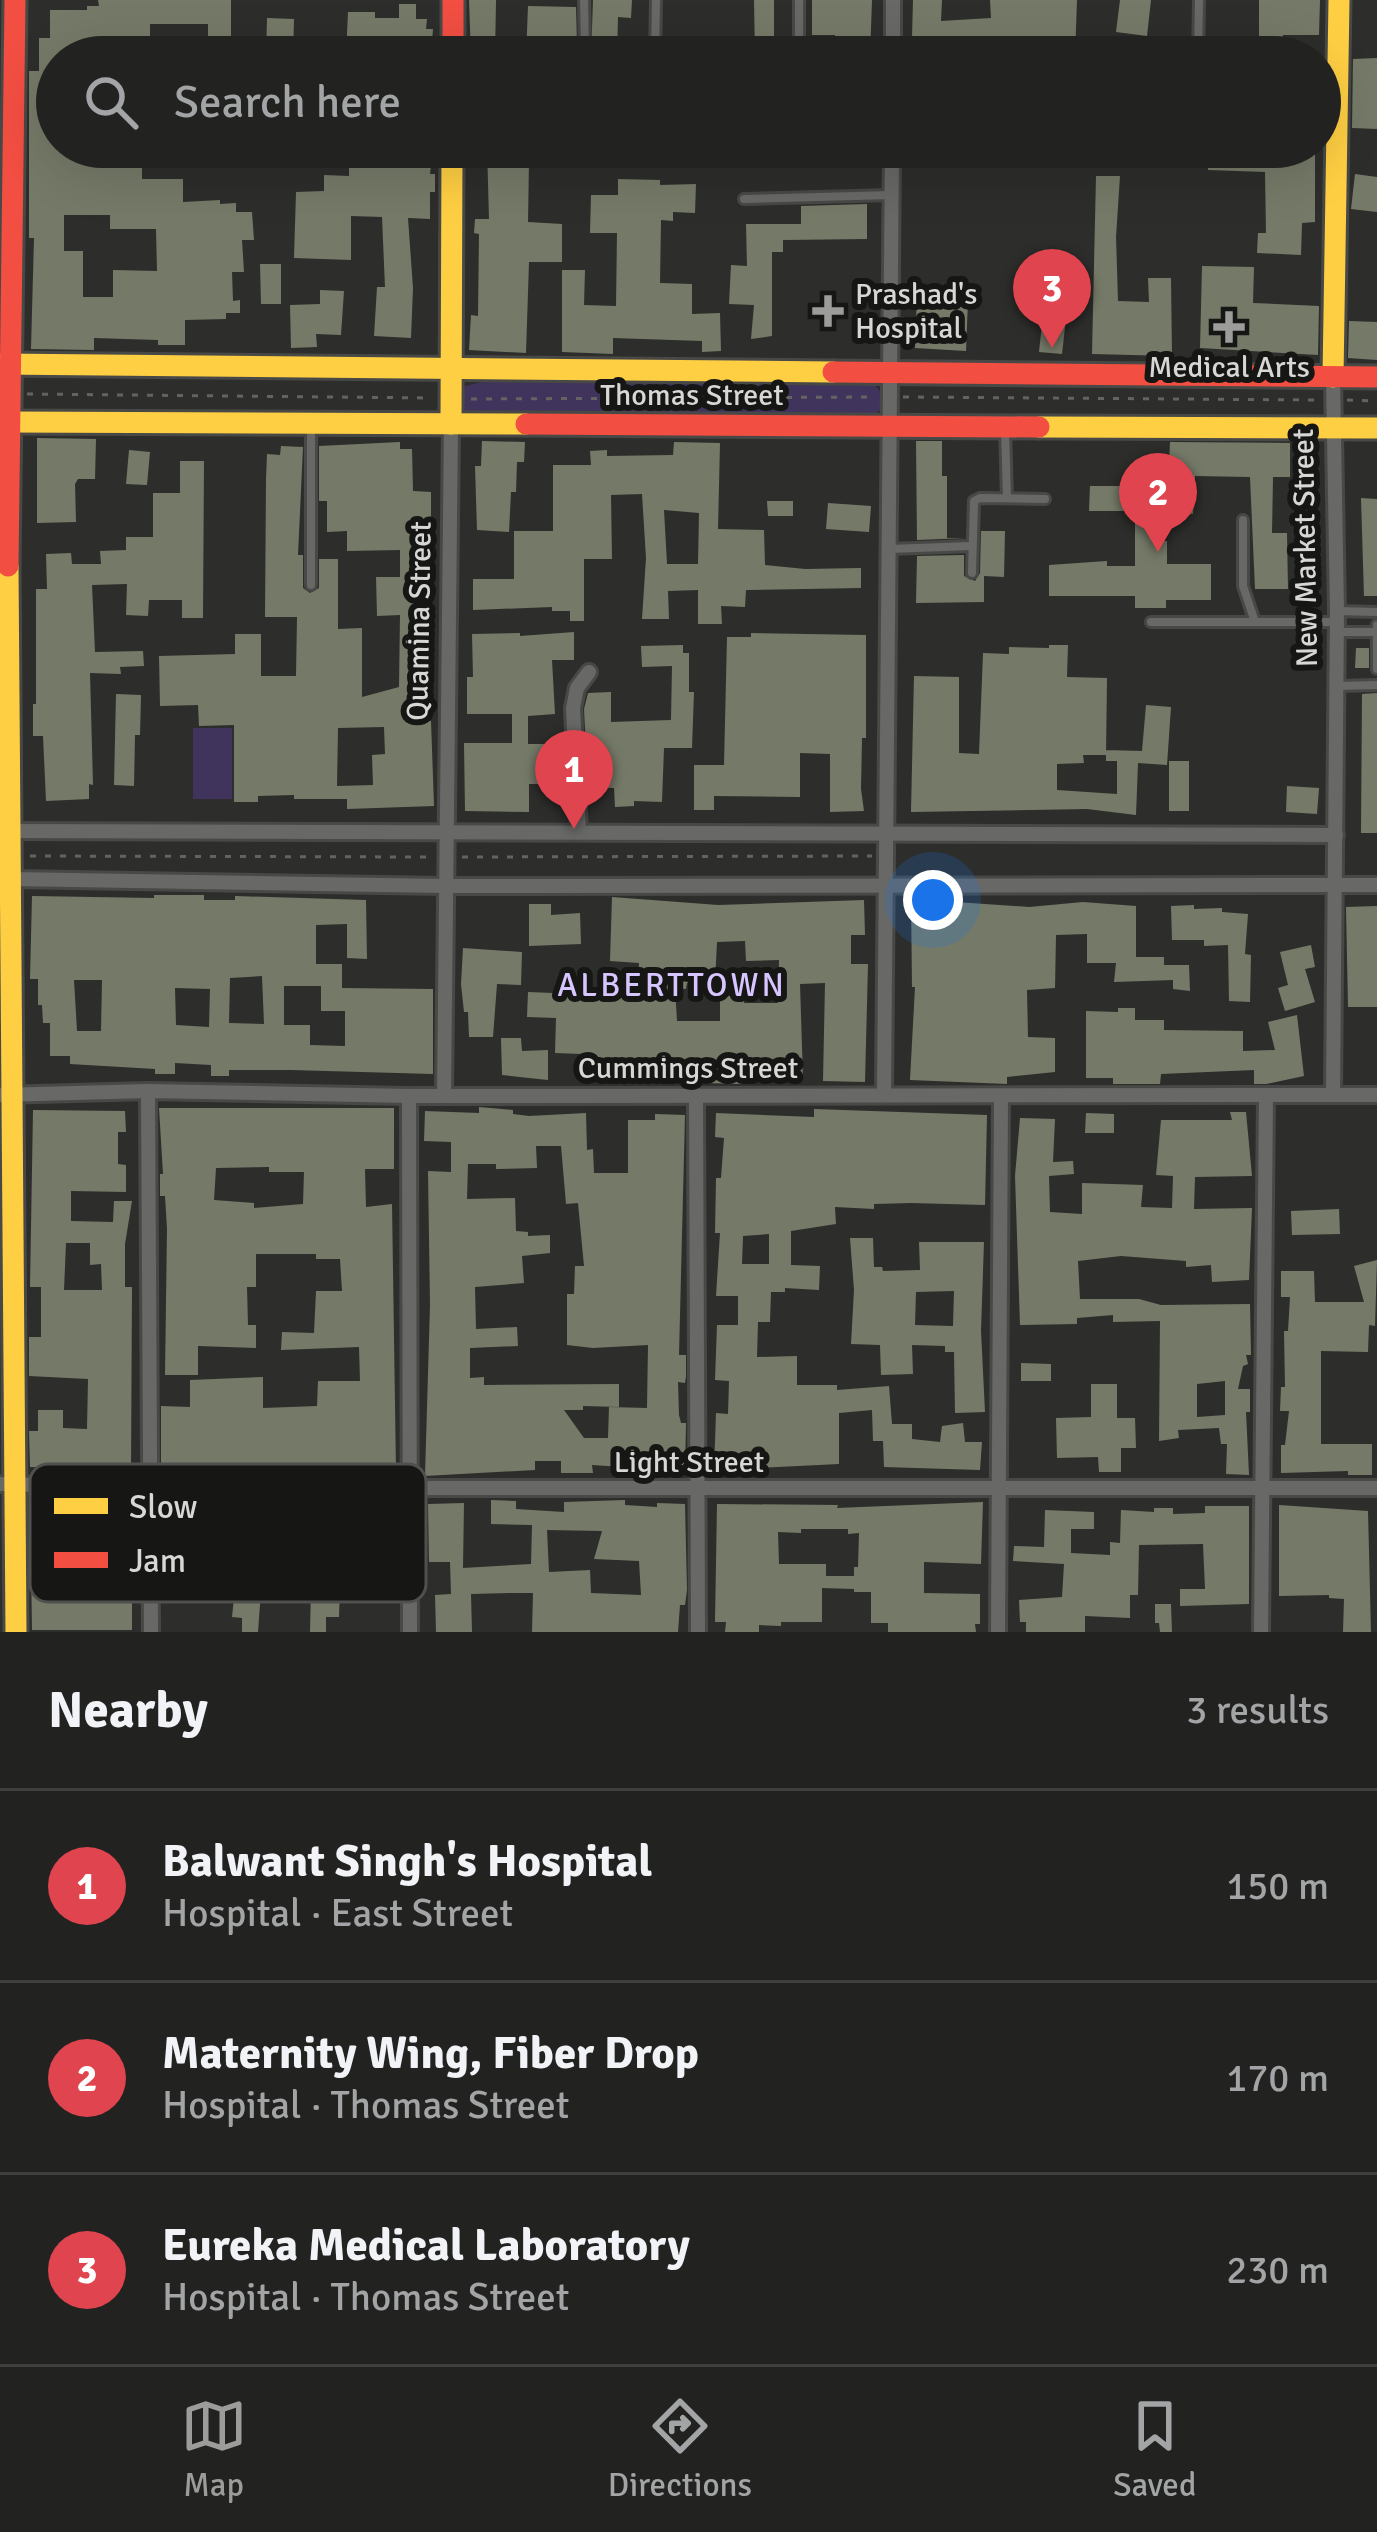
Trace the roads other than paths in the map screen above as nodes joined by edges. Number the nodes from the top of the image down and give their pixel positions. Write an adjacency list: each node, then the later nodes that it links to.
1 (15, 0): 21 (street)
2 (453, 0): 9 (street)
3 (584, 0): 10 (lane)
4 (656, 0): 11 (lane)
5 (800, 0): 12 (lane)
6 (893, 0): 13 (street)
7 (1199, 0): 14 (lane)
8 (1339, 0): 15 (street, New Market Street)
9 (453, 36)
10 (584, 36)
11 (655, 36)
12 (799, 36)
13 (893, 36)
14 (1198, 36)
15 (1338, 36)
16 (452, 168): 22 (street, Quamina Street)
17 (892, 168): 19 (street)
18 (1336, 168): 24 (street, New Market Street)
19 (892, 195): 20 (lane); 23 (street)
20 (744, 200)
21 (4, 365): 22 (street, Thomas Street); 26 (street)
22 (451, 369): 23 (street, Thomas Street); 28 (street, Quamina Street)
23 (890, 373): 24 (street, Thomas Street); 29 (street)
24 (1333, 376): 25 (street, Thomas Street); 31 (street, New Market Street)
25 (1377, 377)
26 (7, 422): 27 (street, Thomas Street); 49 (street)
27 (311, 423): 28 (street, Thomas Street); 39 (lane)
28 (451, 424): 29 (street, Thomas Street); 50 (street, Quamina Street)
29 (890, 426): 30 (street, Thomas Street); 37 (street)
30 (1005, 427): 31 (street, Thomas Street); 33 (lane)
31 (1334, 428): 32 (street, Thomas Street); 43 (street, New Market Street)
32 (1377, 428)
33 (1007, 498): 34 (lane); 36 (lane)
34 (1045, 499)
35 (1244, 520): 42 (lane)
36 (971, 546): 37 (lane); 38 (lane)
37 (890, 548): 52 (street)
38 (972, 573)
39 (311, 585)
40 (1377, 612): 43 (lane)
41 (1151, 622): 42 (lane)
42 (1255, 622): 43 (lane)
43 (1337, 622): 44 (lane); 48 (street, New Market Street)
44 (1377, 628): 45 (lane)
45 (1377, 668)
46 (589, 672): 51 (street)
47 (1377, 685): 48 (lane)
48 (1337, 686): 53 (street, New Market Street)
49 (5, 831): 50 (street); 54 (street)
50 (447, 832): 51 (street); 57 (street, Quamina Street)
51 (579, 832): 52 (street)
52 (887, 833): 53 (street); 58 (street)
53 (1336, 835): 55 (street, New Market Street)
54 (10, 879): 57 (street); 60 (street)
55 (1335, 885): 56 (street); 58 (street); 64 (street, New Market Street)
56 (1377, 885)
57 (446, 886): 58 (street); 67 (street, Quamina Street)
58 (886, 886): 62 (street)
59 (148, 1091): 60 (street, Cummings Street); 66 (street, Cummings Street); 69 (street)
60 (6, 1095): 71 (street)
61 (696, 1095): 62 (street, Cummings Street); 67 (street, Cummings Street); 76 (street)
62 (884, 1095): 68 (street, Cummings Street)
63 (1266, 1095): 64 (street, Cummings Street); 68 (street, Cummings Street); 74 (street)
64 (1333, 1095): 65 (street, Cummings Street)
65 (1377, 1095)
66 (409, 1096): 67 (street, Cummings Street); 70 (street)
67 (444, 1096)
68 (1001, 1097): 72 (street)
69 (150, 1464)
70 (410, 1464)
71 (8, 1484): 78 (street)
72 (1000, 1487): 74 (street, Light Street); 76 (street, Light Street); 81 (street)
73 (426, 1488): 76 (street, Light Street)
74 (1263, 1488): 75 (street, Light Street); 82 (street)
75 (1377, 1488)
76 (698, 1489): 80 (street)
77 (151, 1602): 79 (street)
78 (16, 1632)
79 (151, 1632)
80 (698, 1632)
81 (998, 1632)
82 (1261, 1632)

